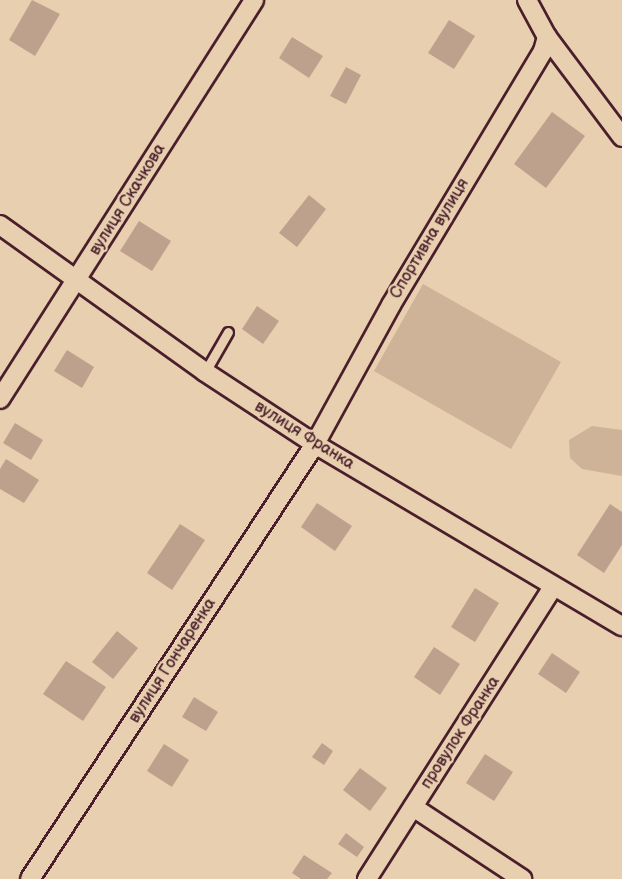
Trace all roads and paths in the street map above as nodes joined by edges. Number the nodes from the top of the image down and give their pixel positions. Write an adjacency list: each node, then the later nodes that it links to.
1 (254, 0): 6 (street, вулиця Скачкова)
2 (527, 0): 3 (street)
3 (547, 37): 4 (street); 10 (street, Спортивна вулиця)
4 (622, 137)
5 (0, 225): 6 (street, вулиця Франка)
6 (76, 282): 8 (street, вулиця Франка); 9 (street, вулиця Скачкова)
7 (228, 332): 8 (lane)
8 (205, 372): 10 (street, вулиця Франка)
9 (0, 399)
10 (315, 444): 11 (street, вулиця Франка); 14 (street, вулиця Гончаренка)
11 (553, 587): 12 (street, вулиця Франка); 13 (street, провулок Франка)
12 (622, 626)
13 (413, 807): 15 (street, провулок Франка); 16 (street)
14 (30, 879)
15 (367, 879)
16 (522, 879)

